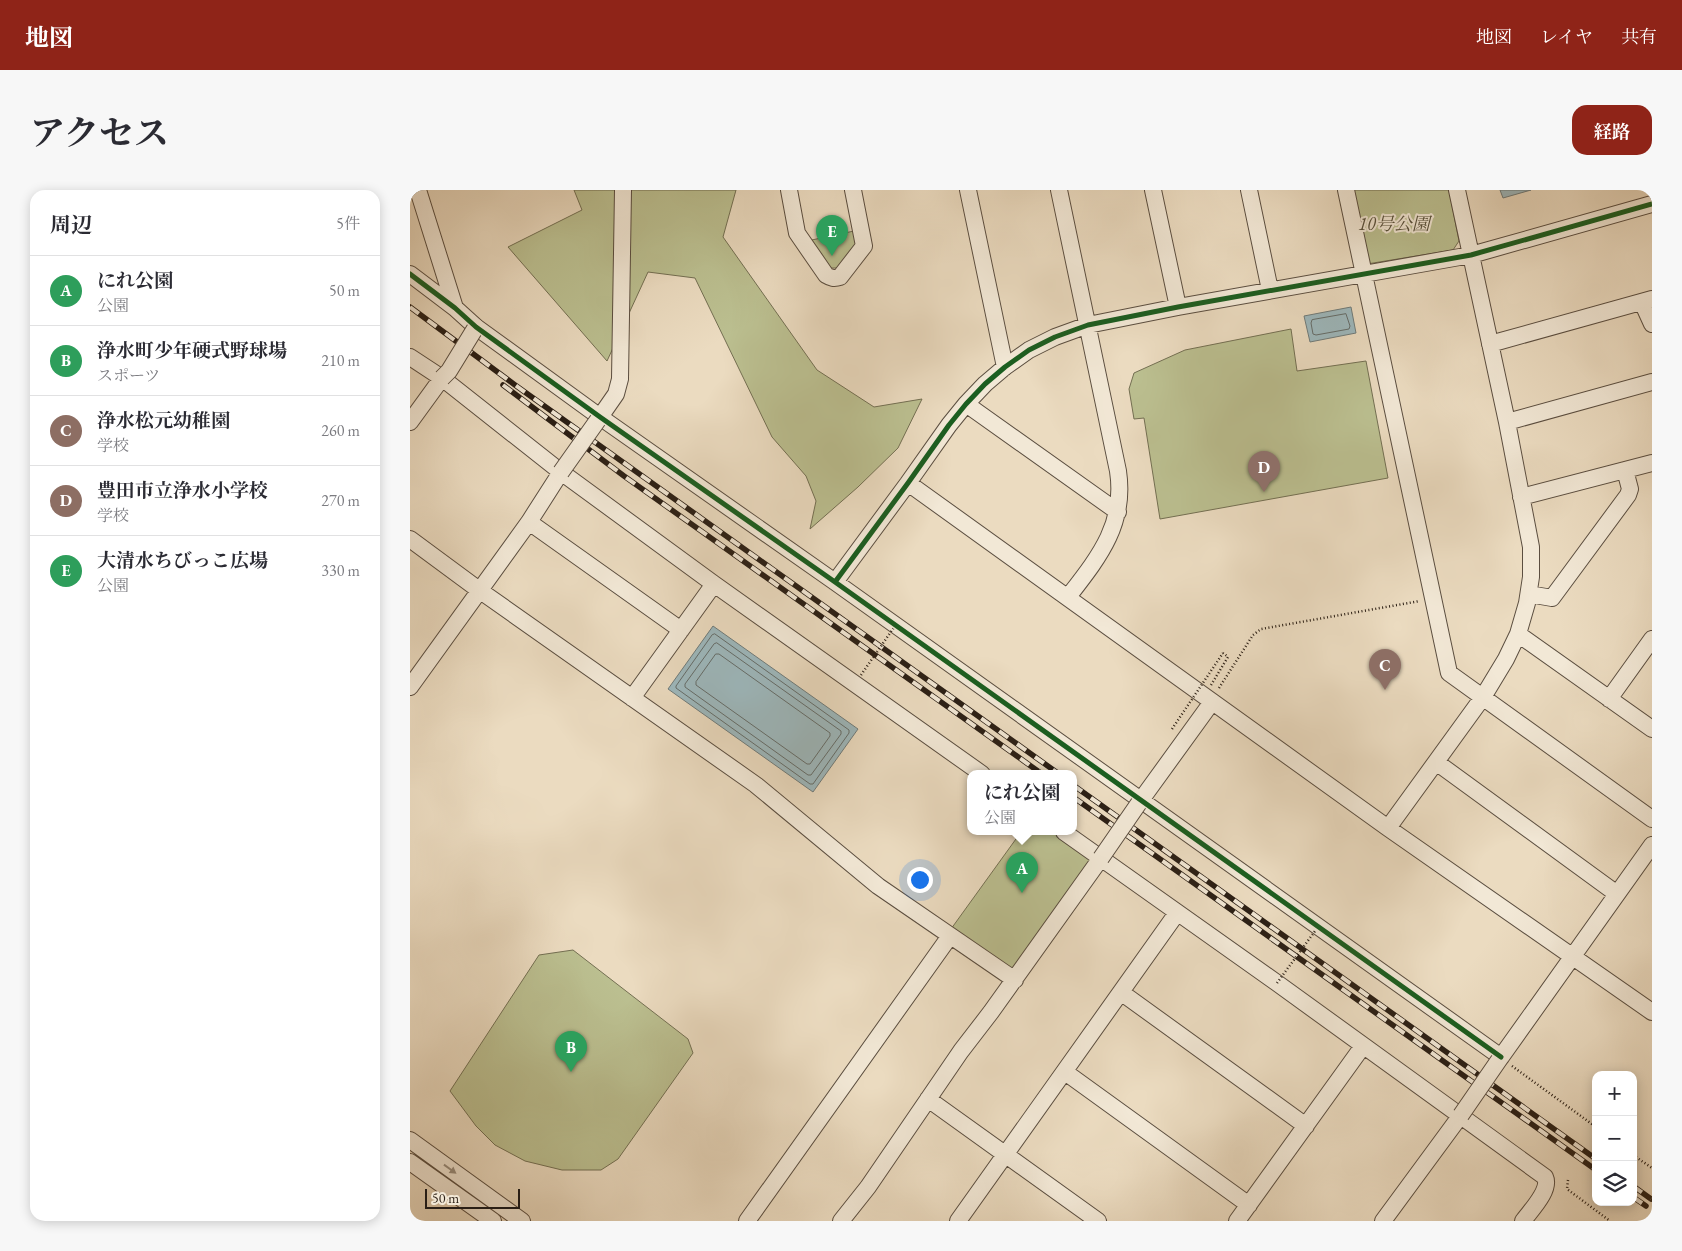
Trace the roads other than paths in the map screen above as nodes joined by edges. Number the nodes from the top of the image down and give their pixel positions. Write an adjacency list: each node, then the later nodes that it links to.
1 (418, 190): 18 (street)
2 (624, 190): 28 (street)
3 (789, 190): 4 (street)
4 (853, 190)
5 (968, 190): 24 (street)
6 (1059, 190): 20 (street)
7 (1153, 190): 17 (street)
8 (1249, 190): 15 (street)
9 (1346, 190): 14 (street)
10 (1457, 190): 12 (street)
11 (1652, 204): 12 (street)
12 (1471, 256): 14 (street); 22 (street)
13 (410, 274): 18 (street)
14 (1363, 274): 15 (street); 49 (street)
15 (1270, 290): 17 (street)
16 (1647, 301): 19 (street); 22 (street)
17 (1178, 307): 20 (street)
18 (455, 308): 21 (street)
19 (1652, 324)
20 (1088, 325): 24 (street); 36 (street)
21 (476, 328): 25 (street, bridge); 28 (street)
22 (1490, 344): 30 (street)
23 (410, 357): 25 (street)
24 (1005, 367): 27 (street)
25 (442, 378): 29 (street); 33 (street)
26 (1652, 382): 30 (street)
27 (966, 404): 34 (street); 36 (street)
28 (600, 417): 33 (street, bridge); 39 (street)
29 (410, 422)
30 (1507, 422): 35 (street)
31 (1652, 463): 32 (street)
32 (1625, 470): 35 (street); 42 (street)
33 (562, 472): 37 (street); 40 (street)
34 (908, 483): 39 (street); 43 (street)
35 (1521, 497): 42 (street)
36 (1118, 512): 43 (street)
37 (529, 522): 41 (street); 44 (street)
38 (410, 539): 41 (street)
39 (835, 582): 55 (street)
40 (714, 584): 44 (street); 54 (street)
41 (479, 590): 47 (street); 50 (street)
42 (1529, 594): 45 (street)
43 (1068, 597): 48 (street)
44 (680, 630): 50 (street)
45 (1518, 634): 49 (street); 51 (street)
46 (1652, 639): 51 (street)
47 (410, 687)
48 (1213, 693): 55 (street); 57 (street)
49 (1483, 697): 53 (street); 56 (street)
50 (632, 698): 63 (street)
51 (1609, 699): 52 (street)
52 (1652, 729)
53 (1436, 762): 57 (street); 61 (street)
54 (976, 770)
55 (1141, 800): 60 (street, bridge); 69 (street)
56 (1652, 819)
57 (1388, 828): 64 (street)
58 (1068, 835): 60 (street)
59 (1652, 845): 61 (street)
60 (1101, 858): 62 (street); 65 (street)
61 (1617, 894): 64 (street)
62 (1177, 913): 66 (street); 68 (street)
63 (950, 936): 65 (street); 80 (street)
64 (1572, 956): 67 (street); 69 (street)
65 (1014, 980): 71 (street)
66 (1122, 993): 70 (street); 73 (street)
67 (1652, 1012)
68 (1363, 1046): 72 (street); 73 (street)
69 (1501, 1057): 72 (street, bridge)
70 (1065, 1072): 75 (street); 77 (street)
71 (928, 1099): 75 (street); 81 (street)
72 (1461, 1115): 85 (street); 86 (street)
73 (1306, 1126): 77 (street)
74 (410, 1140): 79 (street, one-way to 79)
75 (1006, 1153): 82 (street); 83 (street)
76 (410, 1162): 78 (street)
77 (1249, 1204): 84 (street)
78 (493, 1221)
79 (522, 1221)
80 (748, 1221)
81 (841, 1221)
82 (958, 1221)
83 (1098, 1221)
84 (1237, 1221)
85 (1383, 1221)
86 (1523, 1221)

